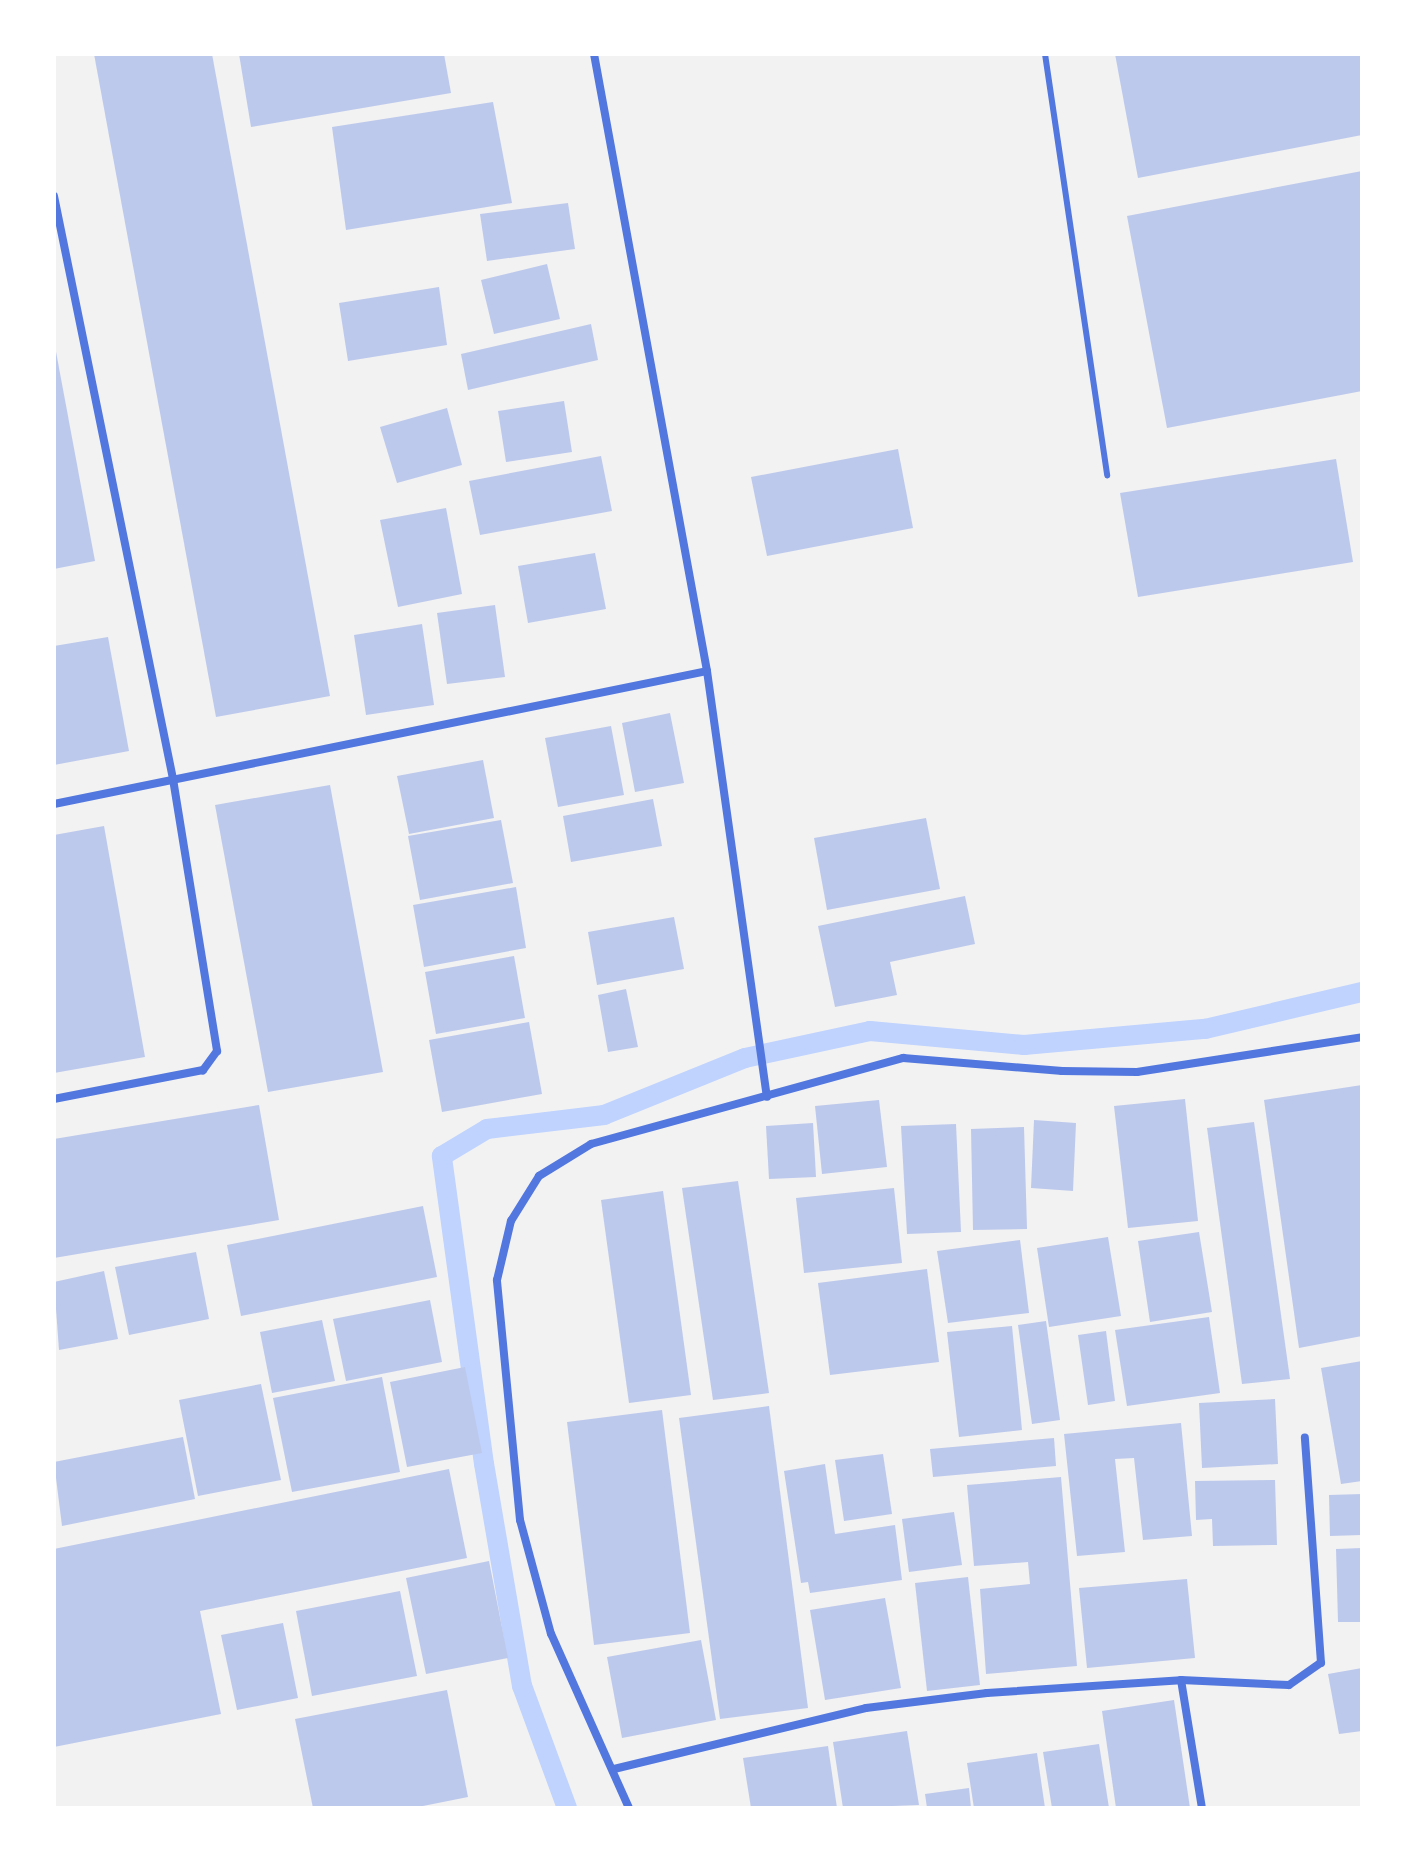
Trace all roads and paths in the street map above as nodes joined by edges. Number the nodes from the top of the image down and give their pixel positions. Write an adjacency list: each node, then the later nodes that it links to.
1 (594, 54): 5 (street)
2 (1045, 54): 4 (lane)
3 (54, 196): 6 (street)
4 (1107, 475)
5 (707, 671): 6 (street); 9 (street)
6 (173, 779): 7 (street); 10 (street)
7 (54, 804)
8 (1362, 1037): 9 (street)
9 (767, 1097): 13 (street)
10 (54, 1099)
11 (1305, 1438): 12 (street)
12 (1181, 1680): 13 (street); 15 (street)
13 (614, 1769): 14 (street)
14 (629, 1808)
15 (1202, 1808)

